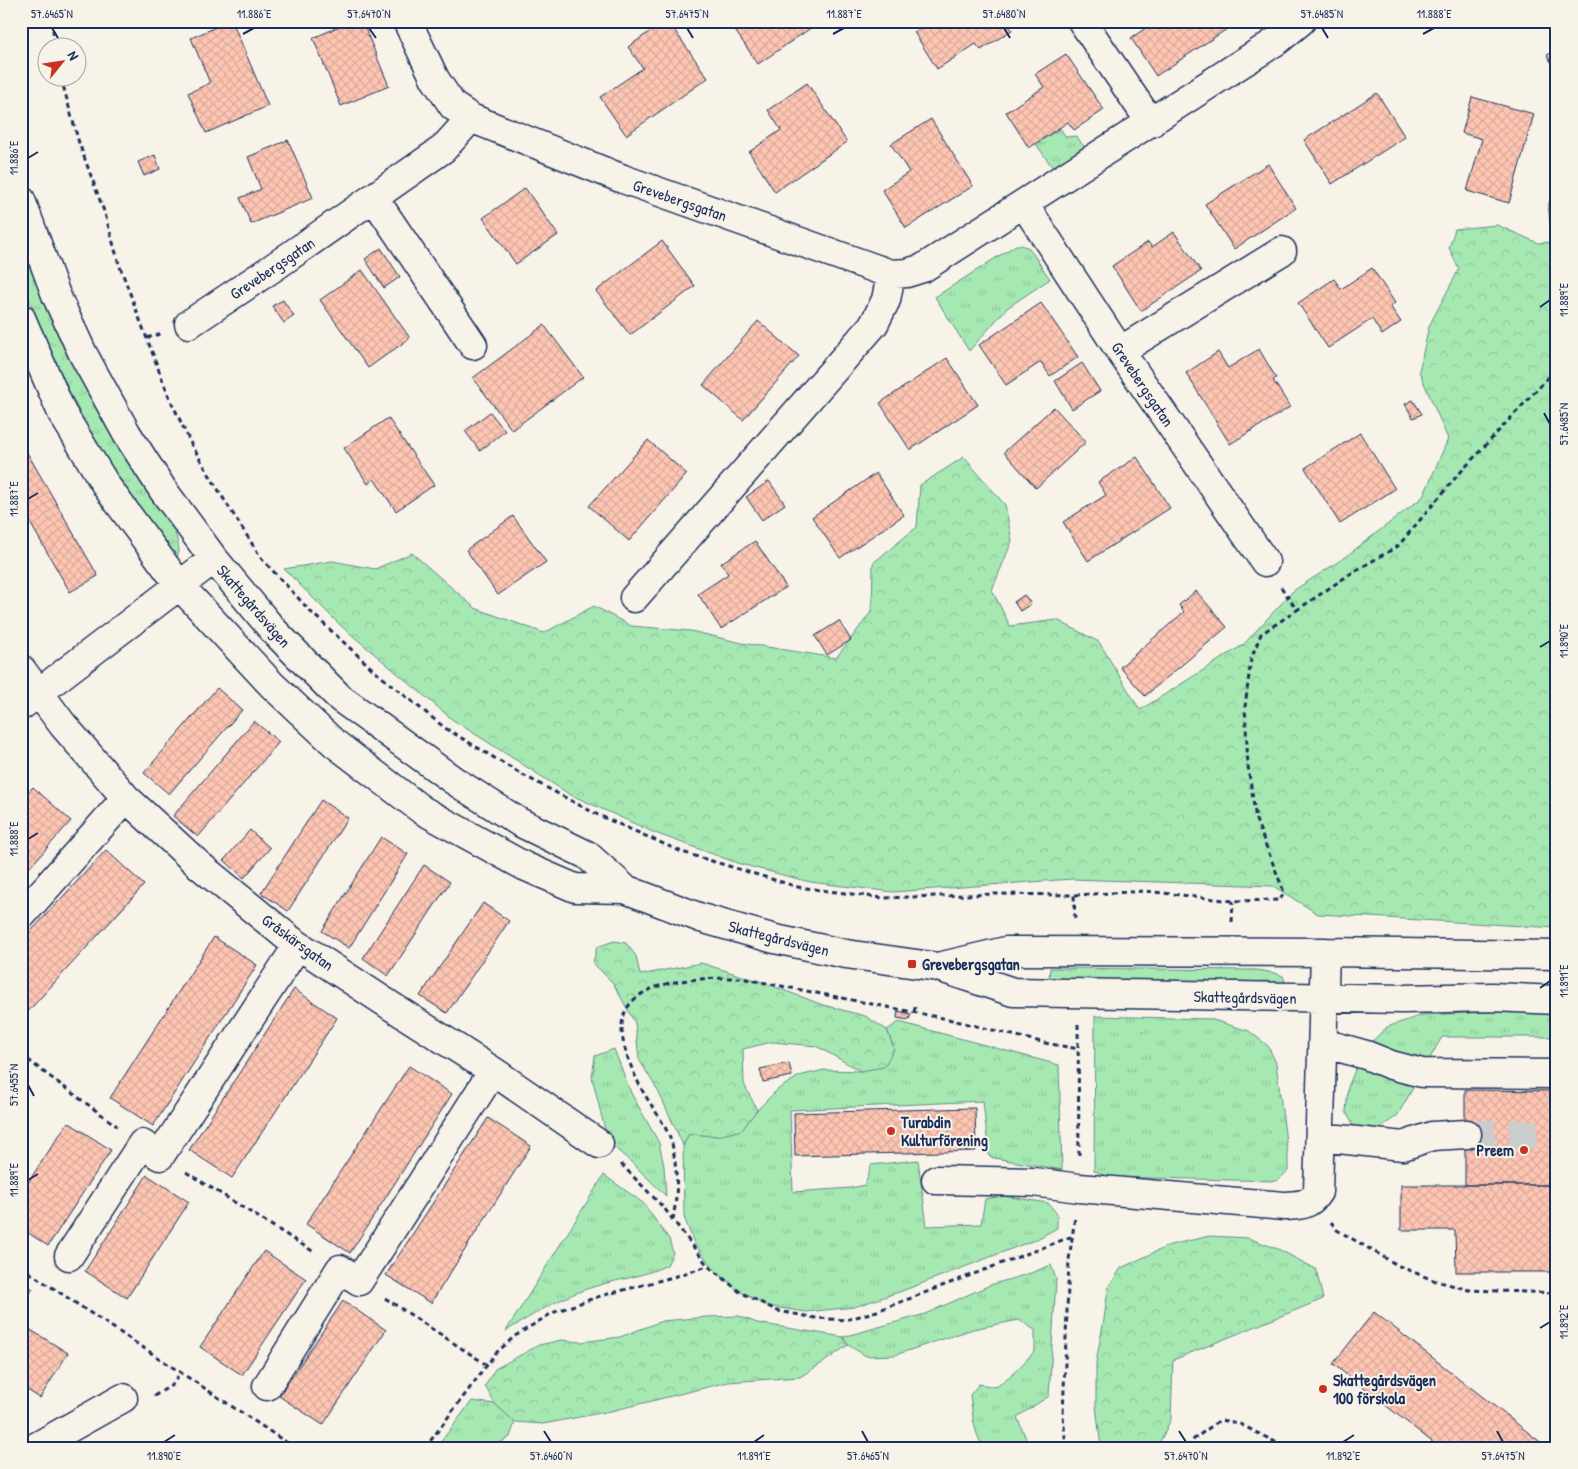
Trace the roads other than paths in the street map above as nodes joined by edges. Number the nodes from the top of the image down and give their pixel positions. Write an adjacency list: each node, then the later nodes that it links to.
1 (407, 21): 4 (street, Grevebergsgatan)
2 (1082, 21): 5 (street)
3 (1301, 21): 5 (street, Grevebergsgatan)
4 (471, 118): 6 (street, Grevebergsgatan); 10 (street, Grevebergsgatan)
5 (1150, 122): 8 (street, Grevebergsgatan)
6 (374, 198): 12 (street, Grevebergsgatan); 13 (street)
7 (21, 200): 15 (street, Skattegårdsvägen)
8 (1024, 204): 10 (street, Grevebergsgatan); 14 (street, Grevebergsgatan)
9 (1282, 251): 14 (street)
10 (891, 274): 18 (street)
11 (21, 318): 17 (street, Skattegårdsvägen)
12 (189, 324)
13 (473, 345)
14 (1120, 352): 16 (street, Grevebergsgatan)
15 (214, 559): 17 (street); 22 (street, Skattegårdsvägen)
16 (1266, 562)
17 (180, 586): 20 (street); 22 (street, Skattegårdsvägen)
18 (634, 598)
19 (21, 669): 20 (street, Gråskärsgatan)
20 (29, 699): 21 (street, Gråskärsgatan)
21 (126, 798): 23 (street); 24 (street, Gråskärsgatan)
22 (625, 889): 27 (street, Skattegårdsvägen)
23 (21, 916)
24 (298, 945): 31 (street, Gråskärsgatan); 37 (street)
25 (1325, 952): 26 (street, Skattegårdsvägen); 27 (street, Skattegårdsvägen); 28 (street)
26 (1557, 955)
27 (938, 967): 28 (street, Skattegårdsvägen)
28 (1325, 998): 29 (street, Skattegårdsvägen); 30 (street)
29 (1557, 1000)
30 (1322, 1043): 32 (street); 34 (street)
31 (493, 1071): 35 (street, Gråskärsgatan); 38 (street)
32 (1557, 1074)
33 (1467, 1134): 34 (street)
34 (1320, 1137): 36 (street)
35 (608, 1152)
36 (936, 1180)
37 (69, 1256)
38 (267, 1386)
39 (123, 1398): 40 (street)
40 (34, 1448)

